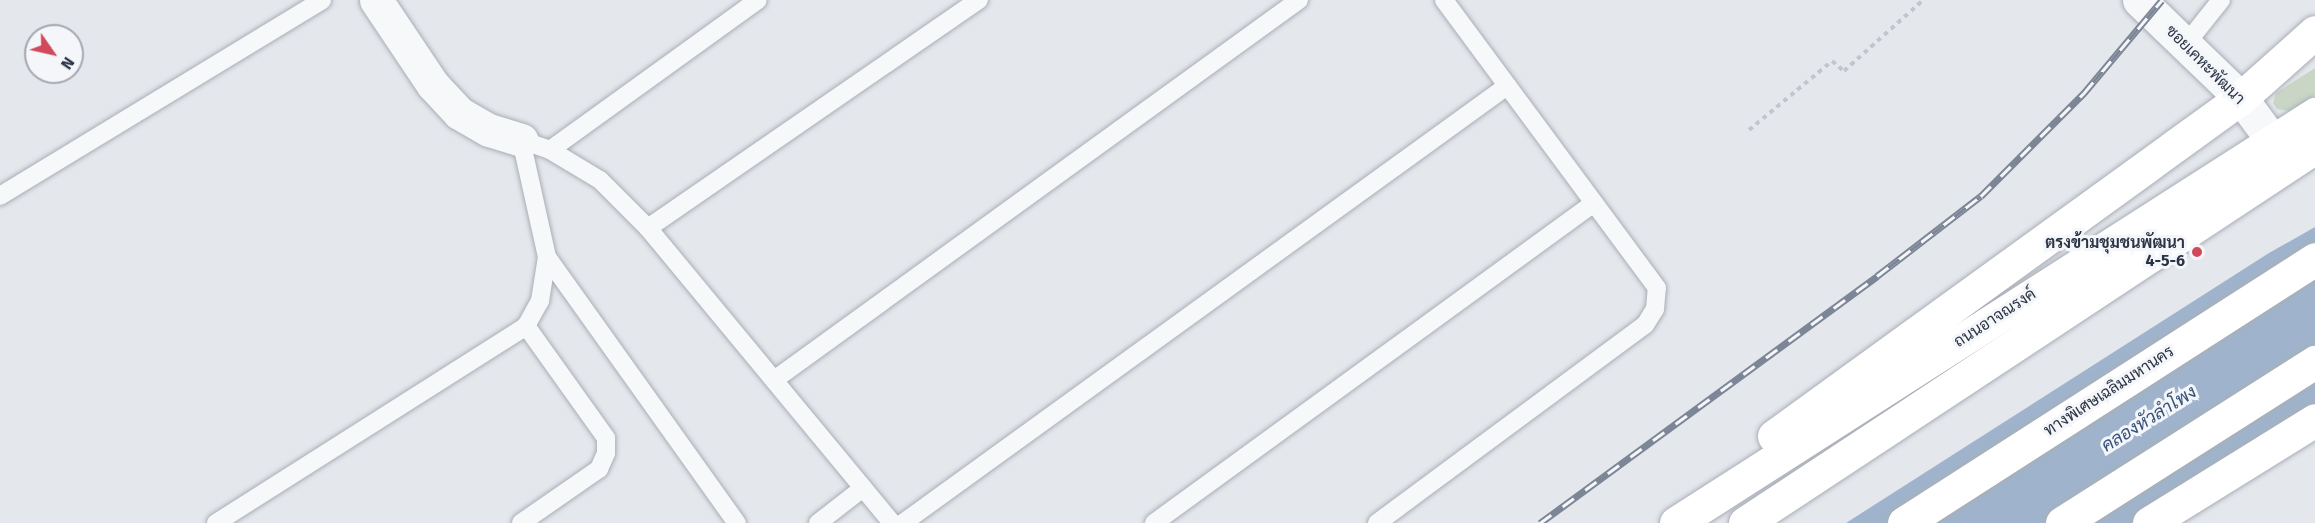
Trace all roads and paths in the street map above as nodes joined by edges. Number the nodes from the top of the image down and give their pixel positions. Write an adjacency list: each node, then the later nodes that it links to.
1 (322, 0): 18 (lane)
2 (376, 0): 16 (street)
3 (758, 0): 16 (lane)
4 (979, 0): 20 (lane)
5 (1299, 0): 25 (lane)
6 (1444, 0): 12 (lane)
7 (1923, 0): 15 (path)
8 (2140, 0): 11 (street, ซอยเคหะพัฒนา)
9 (2221, 0): 11 (lane)
10 (2315, 32): 13 (main road)
11 (2186, 44): 13 (street, ซอยเคหะพัฒนา)
12 (1507, 86): 19 (lane); 33 (lane)
13 (2241, 98): 17 (street, ซอยเคหะพัฒนา); 36 (main road)
14 (2315, 114): 17 (main road, ถนนอาจณรงค์)
15 (1749, 130)
16 (535, 145): 20 (lane); 21 (lane)
17 (2292, 150): 37 (main road, ถนนอาจณรงค์); 38 (main road, ถนนอาจณรงค์)
18 (0, 196)
19 (1594, 203): 34 (lane); 35 (lane)
20 (648, 228): 25 (lane)
21 (547, 257): 23 (lane); 30 (lane)
22 (2315, 259): 39 (main road, ทางพิเศษเฉลิมมหานคร)
23 (526, 326): 28 (lane); 29 (lane)
24 (2315, 362): 40 (main road)
25 (774, 380): 27 (lane)
26 (2315, 420): 41 (main road)
27 (863, 488): 31 (lane); 32 (lane)
28 (216, 523)
29 (521, 523)
30 (737, 523)
31 (818, 523)
32 (892, 523)
33 (903, 523)
34 (1154, 523)
35 (1377, 523)
36 (1665, 523)
37 (1676, 523)
38 (1745, 523)
39 (1904, 523)
40 (2062, 523)
41 (2149, 523)

